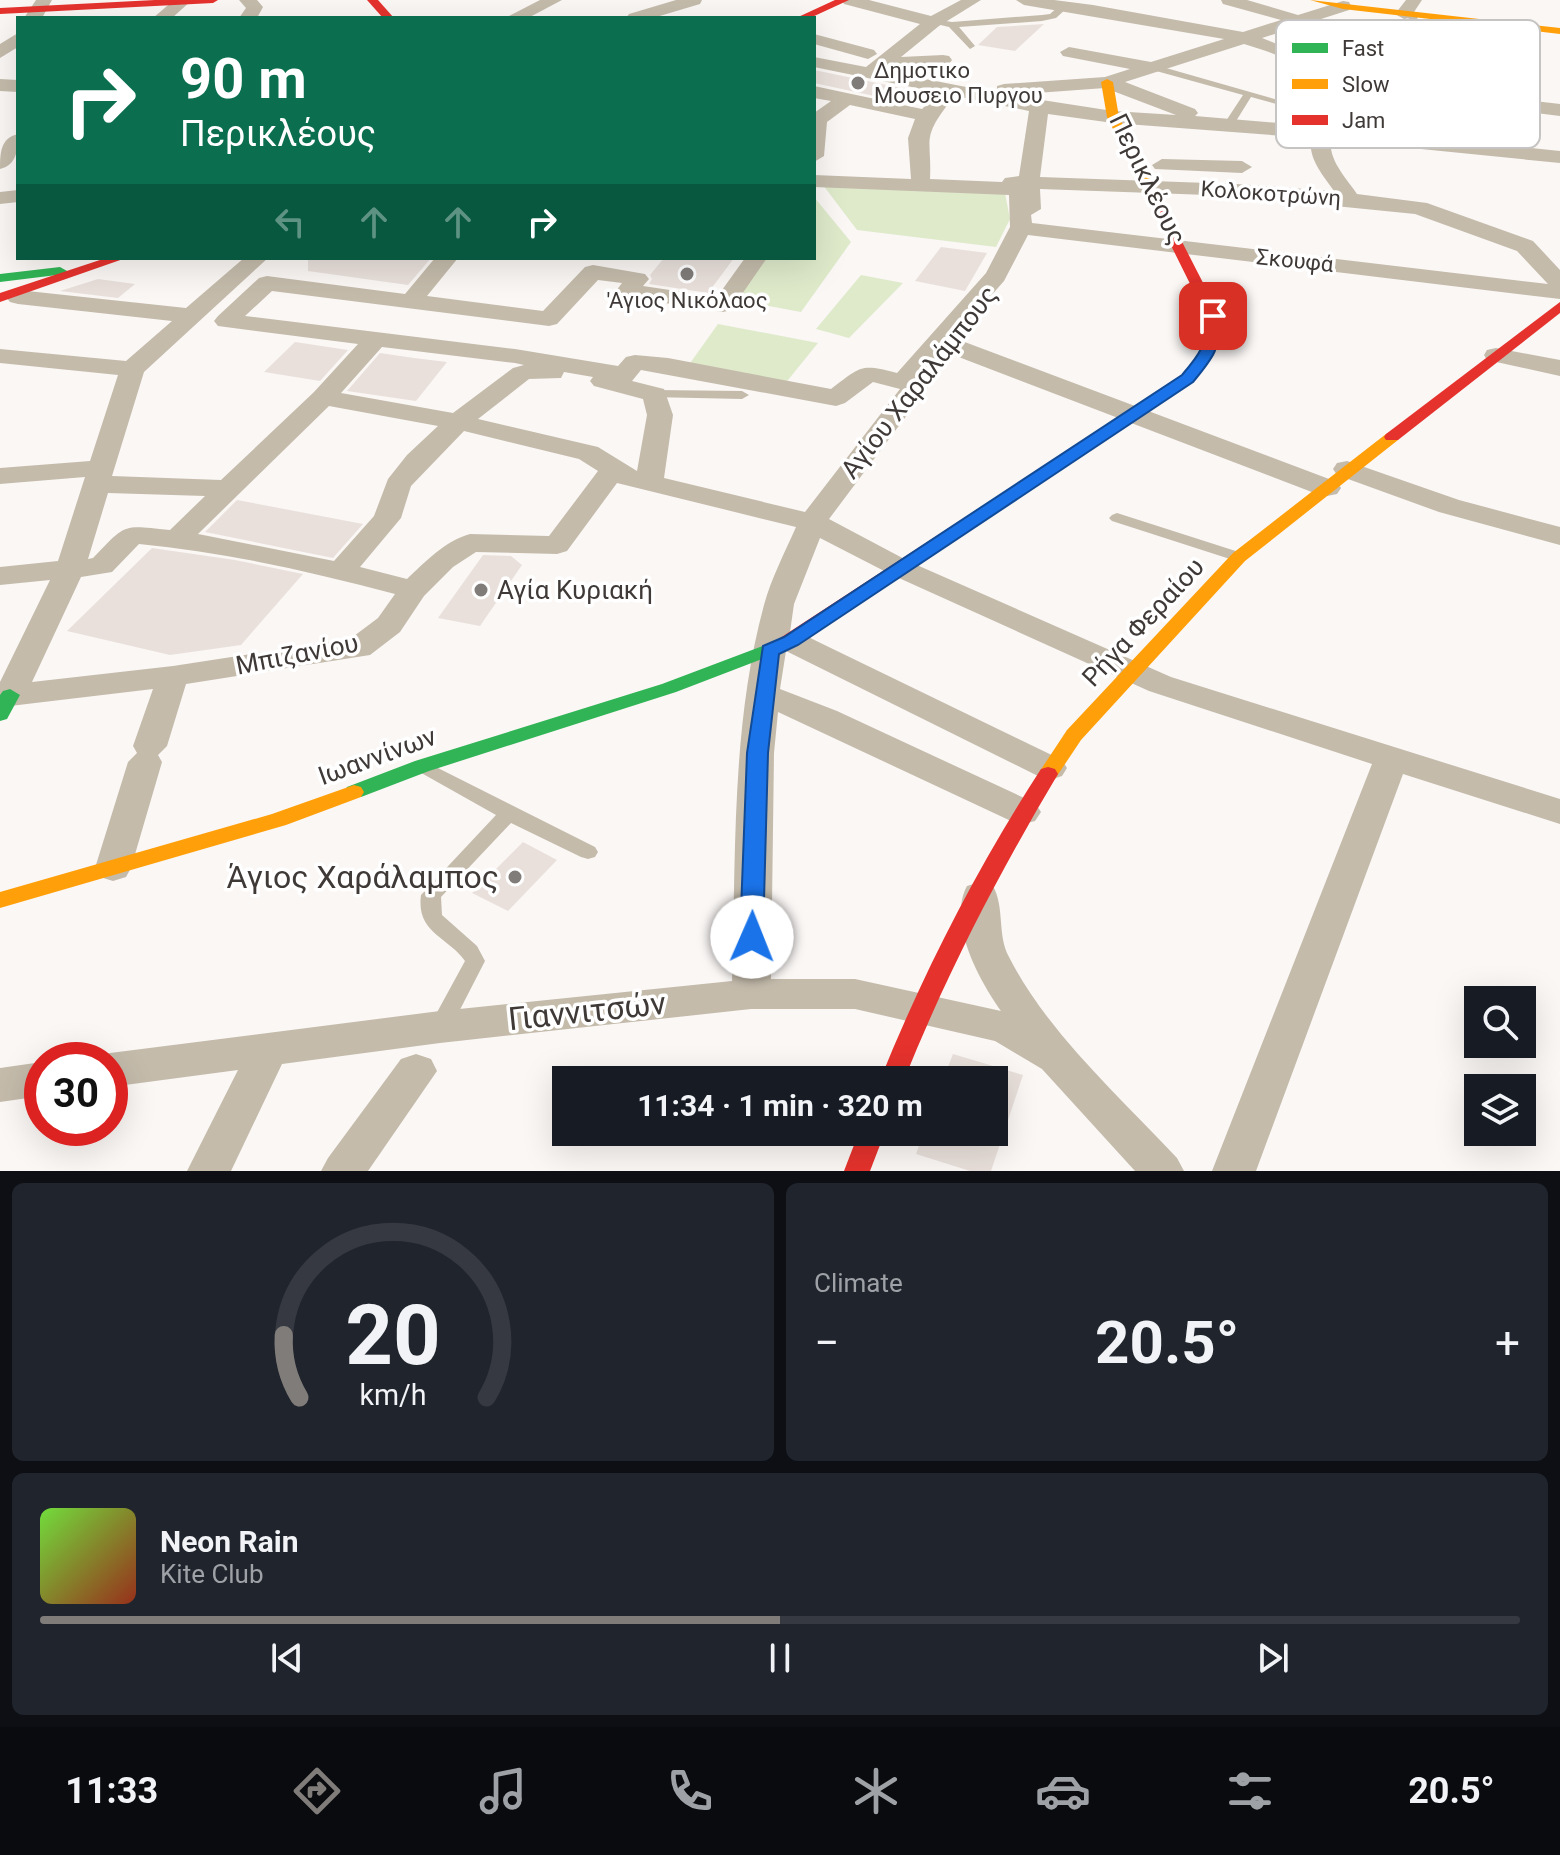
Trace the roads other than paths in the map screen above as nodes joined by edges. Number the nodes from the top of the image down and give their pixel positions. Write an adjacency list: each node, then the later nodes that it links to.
1 (213, 0): 13 (street)
2 (247, 0): 21 (street)
3 (372, 0): 22 (street)
4 (554, 0): 23 (street)
5 (637, 0): 18 (street)
6 (694, 0): 18 (street)
7 (847, 0): 26 (street); 30 (street)
8 (973, 0): 30 (street)
9 (1024, 0): 14 (street)
10 (1140, 0): 27 (street)
11 (1229, 0): 28 (street)
12 (1315, 0): 15 (street)
13 (182, 2): 16 (street); 20 (street)
14 (1068, 4): 27 (street); 31 (lane)
15 (1343, 6): 17 (street); 28 (street)
16 (38, 9): 19 (street)
17 (1410, 9): 29 (street)
18 (657, 10): 24 (street); 25 (street)
19 (0, 11)
20 (164, 16)
21 (249, 16)
22 (387, 16)
23 (518, 16)
24 (640, 16)
25 (673, 16)
26 (806, 16)
27 (1126, 16): 35 (street); 40 (street)
28 (1298, 20)
29 (1485, 20)
30 (933, 22): 31 (lane); 43 (street)
31 (952, 25): 37 (lane)
32 (1276, 28): 35 (street)
33 (1540, 28): 34 (street)
34 (1560, 31)
35 (1244, 39): 38 (street); 44 (street)
36 (816, 40): 43 (street)
37 (970, 46)
38 (1276, 50)
39 (1069, 52): 40 (street)
40 (1096, 57): 44 (street)
41 (943, 60): 43 (street)
42 (816, 62): 43 (street)
43 (879, 65): 46 (street)
44 (1152, 67): 45 (street); 48 (lane)
45 (1107, 82): 46 (street); 55 (street, Περικλέους); 56 (street)
46 (963, 91): 51 (street); 67 (street)
47 (816, 92): 49 (street)
48 (1249, 93): 50 (lane); 56 (lane)
49 (847, 99): 54 (street); 58 (street)
50 (1276, 101)
51 (1039, 107): 55 (street); 69 (street, Αγίου Χαραλάμπους)
52 (1540, 107): 53 (street)
53 (1560, 110)
54 (922, 115)
55 (1113, 117): 56 (street); 64 (street, Περικλέους)
56 (1223, 124): 57 (street)
57 (1276, 129)
58 (816, 132)
59 (16, 143): 63 (street)
60 (1320, 148): 71 (street)
61 (1471, 148): 62 (street)
62 (1560, 157)
63 (0, 163)
64 (1136, 165): 65 (street); 70 (street, Περικλέους)
65 (1242, 167)
66 (816, 173): 67 (street, Κολοκοτρώνη)
67 (921, 178): 69 (street, Κολοκοτρώνη)
68 (816, 181): 86 (street)
69 (1029, 182): 70 (street, Κολοκοτρώνη); 72 (street, Αγίου Χαραλάμπους)
70 (1146, 185): 71 (street, Κολοκοτρώνη); 73 (street, Περικλέους)
71 (1350, 199): 80 (street, Κολοκοτρώνη)
72 (1030, 229): 73 (street, Σκουφά); 87 (street, Αγίου Χαραλάμπους)
73 (1181, 248): 81 (street, Σκουφά); 95 (street, Περικλέους)
74 (110, 260): 78 (street)
75 (255, 260): 85 (street)
76 (445, 260): 83 (street)
77 (755, 260): 83 (street)
78 (58, 271): 79 (street); 82 (street)
79 (0, 278)
80 (1560, 283)
81 (1560, 292)
82 (6, 299): 85 (street)
83 (411, 301): 86 (street)
84 (1560, 306): 88 (street, Ρήγα Φεραίου)
85 (193, 316): 91 (street)
86 (376, 339): 94 (street)
87 (948, 344): 95 (street); 104 (street, Αγίου Χαραλάμπους)
88 (1496, 355): 90 (street); 100 (street, Ρήγα Φεραίου)
89 (0, 356): 91 (street)
90 (1560, 368)
91 (132, 369): 99 (street)
92 (655, 394): 93 (lane); 96 (street); 101 (street)
93 (742, 395)
94 (323, 397): 96 (street); 102 (street)
95 (1133, 416): 100 (street); 108 (street, Περικλέους)
96 (458, 422): 97 (street); 110 (street)
97 (613, 470): 101 (street); 112 (street, Μπιζανίου)
98 (0, 476): 99 (street)
99 (98, 476): 102 (street); 109 (street)
100 (1337, 479): 105 (street); 107 (street, Ρήγα Φεραίου)
101 (649, 482): 104 (street)
102 (228, 489): 106 (street)
103 (1117, 518): 107 (lane)
104 (812, 522): 108 (street); 113 (street, Αγίου Χαραλάμπους)
105 (1560, 536)
106 (177, 539): 109 (street); 110 (street)
107 (1239, 557): 114 (street, Ρήγα Φεραίου)
108 (900, 568): 113 (street, Περικλέους); 114 (street)
109 (70, 569): 111 (street); 117 (street)
110 (341, 571): 112 (street)
111 (0, 576)
112 (413, 590): 115 (street, Μπιζανίου)
113 (780, 646): 116 (street); 119 (street, Ιωαννίνων); 120 (street)
114 (1132, 672): 118 (street); 120 (street, Ρήγα Φεραίου)
115 (173, 676): 117 (street, Μπιζανίου); 125 (street)
116 (763, 694): 121 (street); 128 (street)
117 (3, 702)
118 (1391, 759): 122 (street); 143 (street)
119 (422, 766): 123 (lane); 125 (street, Ιωαννίνων)
120 (1050, 768): 121 (street, Ρήγα Φεραίου)
121 (1023, 812): 126 (street, Ρήγα Φεραίου)
122 (1560, 812)
123 (509, 814): 124 (lane); 130 (lane)
124 (588, 852)
125 (113, 868): 127 (street, Ιωαννίνων)
126 (980, 894): 129 (street, Ρήγα Φεραίου); 132 (street, Γιαννιτσών)
127 (0, 900)
128 (751, 994): 129 (street, Γιαννιτσών); 130 (street, Γιαννιτσών)
129 (920, 1007): 132 (street, Γιαννιτσών); 133 (street, Ρήγα Φεραίου)
130 (440, 1027): 131 (street, Γιαννιτσών)
131 (269, 1049): 134 (street, Γιαννιτσών); 139 (street)
132 (1056, 1057): 142 (street, Γιαννιτσών)
133 (897, 1066)
134 (128, 1068)
135 (416, 1071): 140 (street)
136 (24, 1082): 137 (street)
137 (0, 1085)
138 (867, 1146): 141 (street)
139 (209, 1171)
140 (343, 1171)
141 (857, 1171)
142 (1162, 1171)
143 (1234, 1171)

